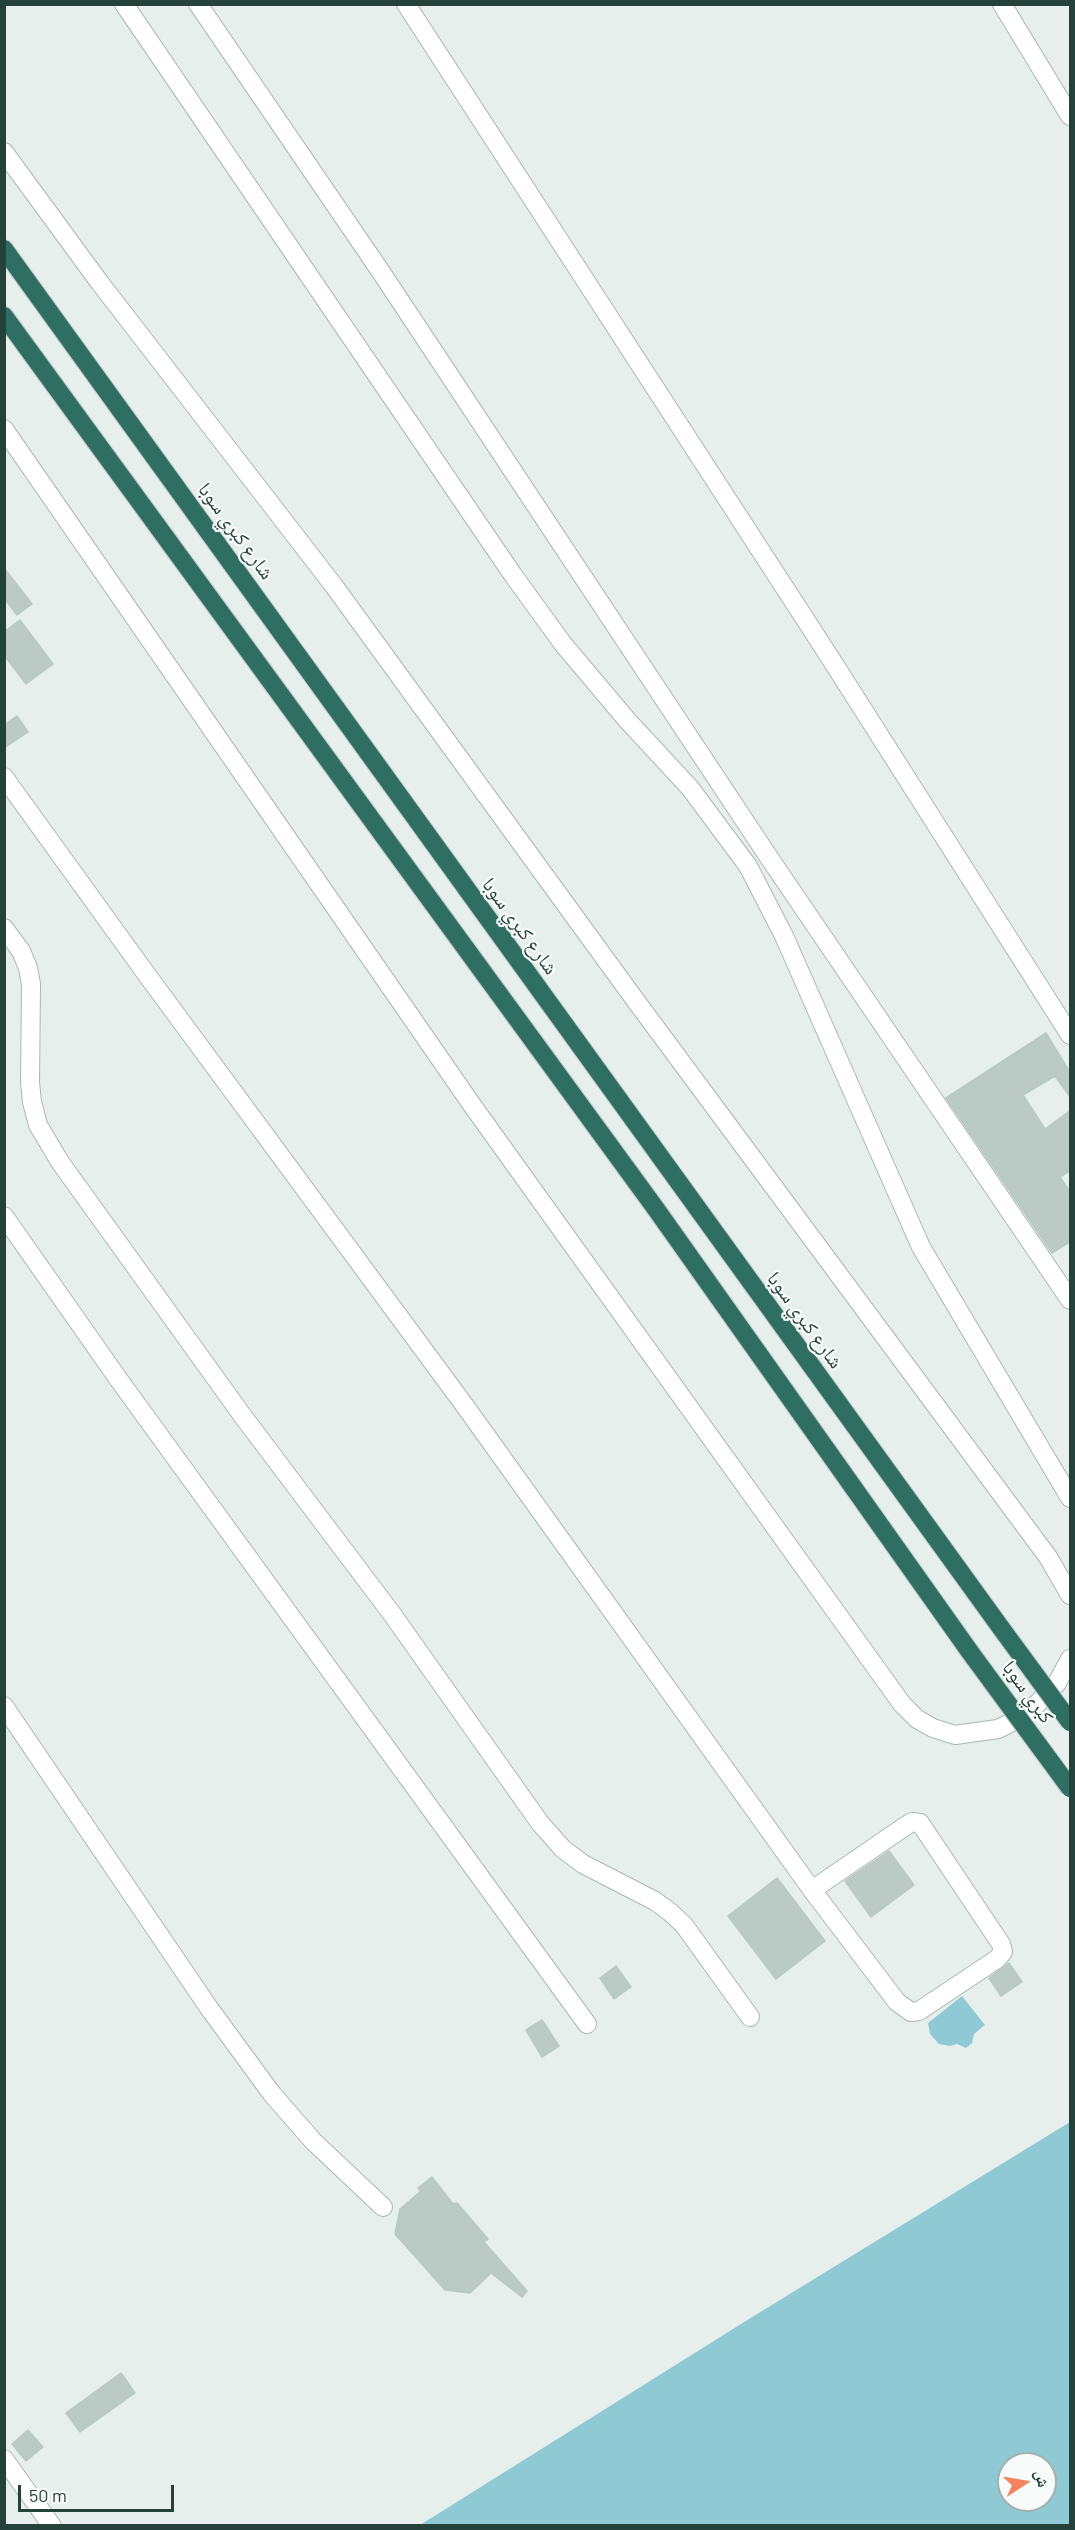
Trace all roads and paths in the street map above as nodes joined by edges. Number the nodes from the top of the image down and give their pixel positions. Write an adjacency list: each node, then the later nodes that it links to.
1 (124, 4): 15 (street)
2 (198, 4): 14 (street)
3 (406, 4): 12 (street)
4 (1002, 4): 5 (street)
5 (1071, 116)
6 (4, 152): 16 (street)
7 (4, 249): 17 (highway, شارع كبري سوبا)
8 (4, 316): 21 (highway, كبري سوبا, bridge)
9 (4, 429): 18 (street)
10 (4, 777): 22 (street)
11 (4, 928): 23 (street)
12 (1071, 1035)
13 (4, 1215): 24 (street)
14 (1071, 1300)
15 (1071, 1498)
16 (1071, 1595)
17 (1001, 1628): 20 (highway, كبري سوبا, bridge)
18 (1071, 1659)
19 (4, 1706): 25 (street)
20 (1071, 1722)
21 (1071, 1788)
22 (813, 1890): 22 (street)
23 (750, 2017)
24 (587, 2024)
25 (383, 2207)
26 (4, 2459): 27 (street)
27 (52, 2526)

